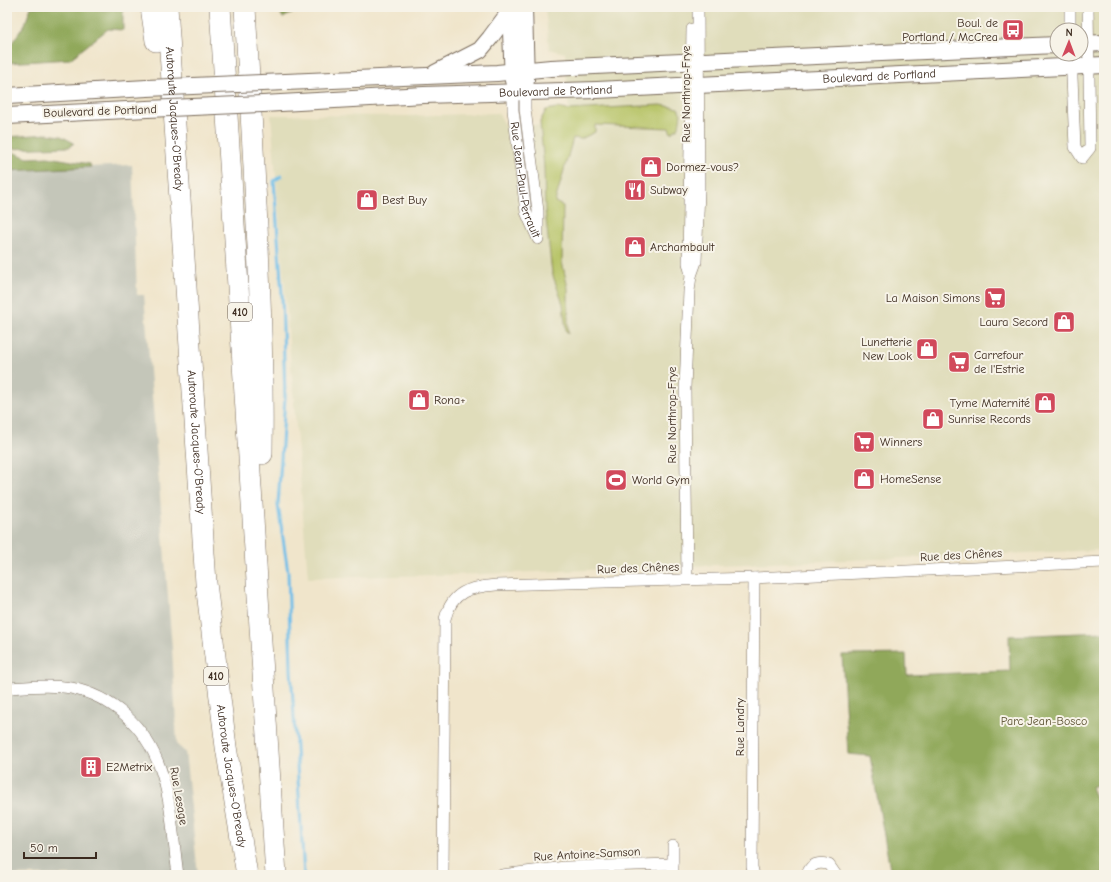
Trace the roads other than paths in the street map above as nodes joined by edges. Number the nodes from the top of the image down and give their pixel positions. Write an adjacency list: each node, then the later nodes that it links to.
1 (151, 7): 24 (highway)
2 (167, 7): 24 (highway, Autoroute Jacques-O'Bready / 410)
3 (220, 7): 28 (highway, 410)
4 (245, 7): 28 (highway)
5 (694, 7): 13 (street, Rue Northrop-Frye)
6 (698, 7): 13 (street, Rue Northrop-Frye)
7 (1070, 7): 10 (street)
8 (1088, 7): 11 (street)
9 (514, 8): 18 (main road, Rue Jean-Paul-Perrault); 19 (main road)
10 (1070, 22)
11 (1092, 43): 17 (street)
12 (1049, 45): 13 (main road, Boulevard de Portland)
13 (695, 62): 18 (main road, Boulevard de Portland); 20 (street, Rue Northrop-Frye)
14 (1049, 62): 20 (main road, Boulevard de Portland)
15 (1071, 62): 17 (street)
16 (1081, 62): 17 (main road, Boulevard de Portland)
17 (1097, 65)
18 (519, 71): 19 (main road, Boulevard de Portland); 21 (main road, Rue Jean-Paul-Perrault)
19 (430, 76): 22 (main road, Boulevard de Portland, bridge)
20 (695, 86): 21 (main road, Boulevard de Portland); 27 (street, Rue Northrop-Frye)
21 (519, 93): 21 (street, Rue Jean-Paul-Perrault); 23 (main road, Boulevard de Portland, bridge)
22 (7, 96)
23 (7, 116)
24 (181, 232): 33 (highway, Autoroute Jacques-O'Bready / 410)
25 (1104, 562): 26 (street, Rue des Chênes)
26 (754, 578): 27 (street, Rue des Chênes); 38 (street, Rue Landry)
27 (687, 580): 35 (street, Rue des Chênes)
28 (259, 616): 34 (highway, 410)
29 (7, 688): 32 (street, Rue Lesage)
30 (673, 846): 31 (street)
31 (673, 864): 36 (street, Rue Antoine-Samson); 37 (street)
32 (178, 875)
33 (247, 875)
34 (276, 875)
35 (443, 875)
36 (502, 875)
37 (673, 875)
38 (754, 875)
39 (807, 875): 40 (street)
40 (836, 875)

